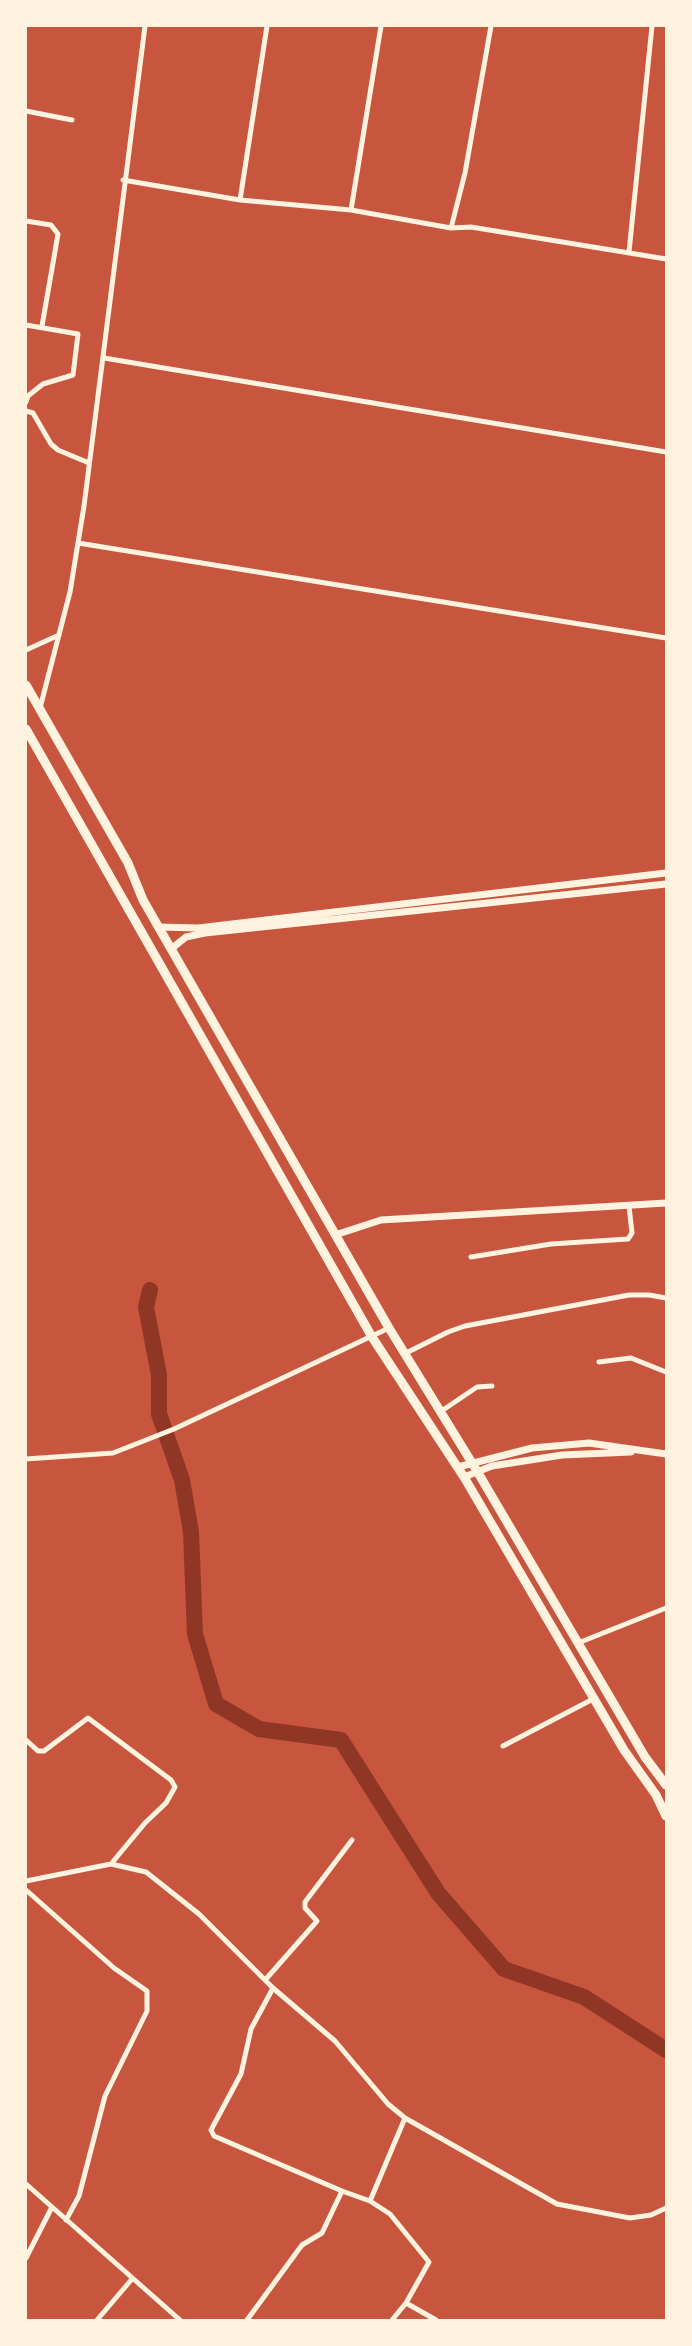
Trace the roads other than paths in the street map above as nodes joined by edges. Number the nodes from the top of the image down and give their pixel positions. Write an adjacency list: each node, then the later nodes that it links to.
1 (145, 26): 8 (street)
2 (267, 26): 9 (street)
3 (381, 26): 10 (street)
4 (490, 26): 12 (street)
5 (652, 26): 13 (street)
6 (26, 111): 7 (street)
7 (72, 120)
8 (123, 180): 9 (street); 17 (street)
9 (240, 200): 10 (street)
10 (351, 210): 12 (street)
11 (26, 221): 16 (street)
12 (451, 228): 13 (street)
13 (629, 252): 14 (street)
14 (666, 259)
15 (26, 325): 16 (street)
16 (42, 326): 18 (street)
17 (104, 358): 20 (street); 21 (street)
18 (26, 402)
19 (26, 411): 21 (street)
20 (666, 452)
21 (89, 463): 22 (street)
22 (78, 543): 23 (street); 24 (street)
23 (59, 635): 25 (street); 27 (street)
24 (666, 638)
25 (26, 650)
26 (26, 685): 27 (highway)
27 (39, 709): 31 (highway)
28 (26, 729): 39 (highway)
29 (666, 873): 31 (street)
30 (666, 884): 32 (street)
31 (159, 927): 32 (highway)
32 (171, 949): 35 (highway)
33 (666, 1203): 34 (street)
34 (629, 1206): 35 (street); 36 (street)
35 (334, 1235): 38 (highway)
36 (471, 1257)
37 (666, 1298): 40 (street)
38 (388, 1328): 39 (street); 40 (highway)
39 (372, 1337): 47 (street); 49 (highway)
40 (404, 1354): 44 (highway)
41 (599, 1362): 42 (street)
42 (666, 1372)
43 (492, 1386): 44 (street)
44 (440, 1412): 48 (highway)
45 (658, 1452): 46 (street); 48 (street); 50 (street)
46 (666, 1454)
47 (26, 1459)
48 (471, 1462): 49 (street); 50 (highway)
49 (458, 1467): 51 (highway)
50 (477, 1471): 51 (street); 53 (highway)
51 (464, 1477): 54 (highway)
52 (666, 1608): 53 (street)
53 (578, 1642): 57 (highway)
54 (596, 1698): 56 (street); 58 (highway)
55 (26, 1740): 60 (street)
56 (503, 1746)
57 (666, 1785)
58 (666, 1816)
59 (352, 1840): 63 (street)
60 (111, 1863): 61 (street); 63 (street)
61 (26, 1881)
62 (26, 1890): 71 (street)
63 (266, 1979): 64 (street)
64 (273, 1988): 65 (street); 67 (street)
65 (405, 2118): 68 (street); 69 (street)
66 (26, 2184): 70 (street)
67 (342, 2191): 68 (street); 77 (street)
68 (370, 2201): 74 (street)
69 (666, 2208)
70 (51, 2209): 71 (street); 72 (street)
71 (66, 2220): 73 (street)
72 (26, 2258)
73 (132, 2279): 75 (street); 76 (street)
74 (405, 2303): 78 (street); 79 (street)
75 (97, 2320)
76 (180, 2320)
77 (247, 2320)
78 (392, 2320)
79 (436, 2320)

